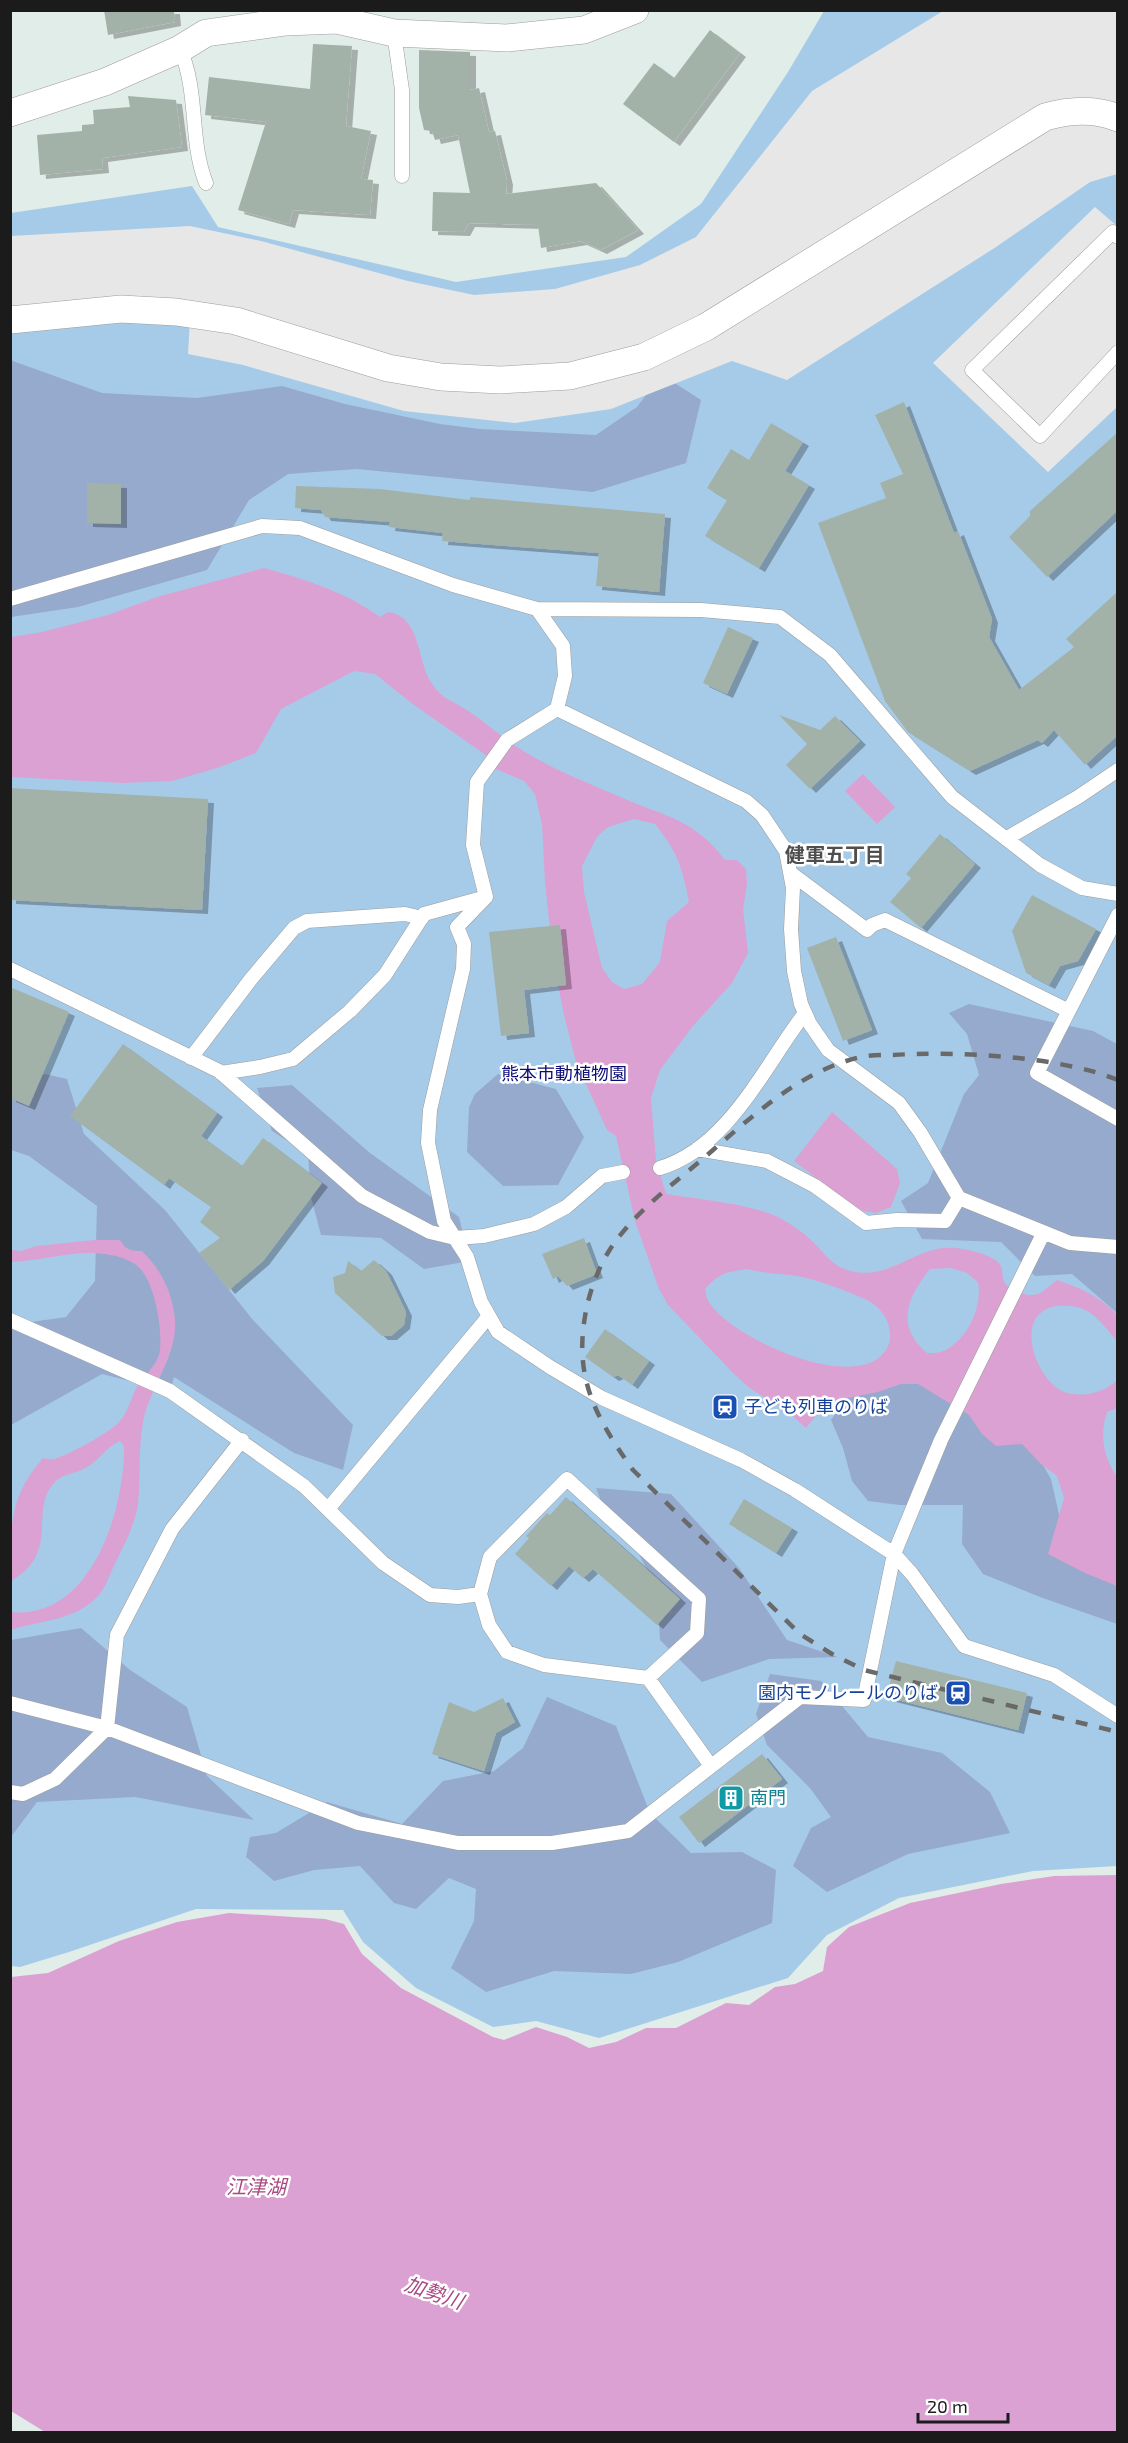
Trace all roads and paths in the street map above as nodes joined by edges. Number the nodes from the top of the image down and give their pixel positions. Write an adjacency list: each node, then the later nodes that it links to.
1 (635, 10): 3 (street)
2 (205, 22): 3 (street); 4 (street)
3 (394, 33): 7 (lane)
4 (180, 49): 5 (street); 8 (lane)
5 (10, 113)
6 (1118, 118): 10 (street)
7 (402, 176)
8 (206, 183)
9 (1118, 237): 11 (lane)
10 (10, 320)
11 (1118, 352)
12 (10, 599): 13 (lane)
13 (537, 609): 14 (lane); 16 (lane)
14 (557, 709): 17 (lane); 19 (lane)
15 (1118, 770): 16 (lane)
16 (1007, 838): 18 (lane)
17 (792, 874): 23 (lane); 24 (lane)
18 (1118, 894)
19 (486, 897): 21 (lane); 33 (lane)
20 (1118, 915): 23 (lane)
21 (422, 918): 25 (lane); 26 (lane)
22 (10, 969): 25 (lane)
23 (1069, 1011): 27 (lane)
24 (805, 1013): 28 (lane); 31 (lane)
25 (191, 1058): 26 (lane)
26 (221, 1073): 33 (lane)
27 (1118, 1119)
28 (697, 1149): 29 (lane); 31 (lane)
29 (660, 1168)
30 (623, 1172): 33 (lane)
31 (959, 1198): 32 (lane)
32 (1043, 1234): 34 (lane); 39 (lane)
33 (455, 1238): 35 (lane)
34 (1118, 1247)
35 (489, 1316): 38 (lane); 39 (lane)
36 (10, 1320): 37 (lane)
37 (242, 1440): 38 (lane); 44 (lane)
38 (328, 1509): 40 (lane)
39 (894, 1554): 43 (lane); 45 (lane)
40 (480, 1594): 41 (lane); 41 (lane)
41 (648, 1678): 45 (lane)
42 (10, 1703): 44 (lane)
43 (1118, 1716)
44 (107, 1728): 45 (lane); 46 (lane)
45 (711, 1766)
46 (10, 1792)

